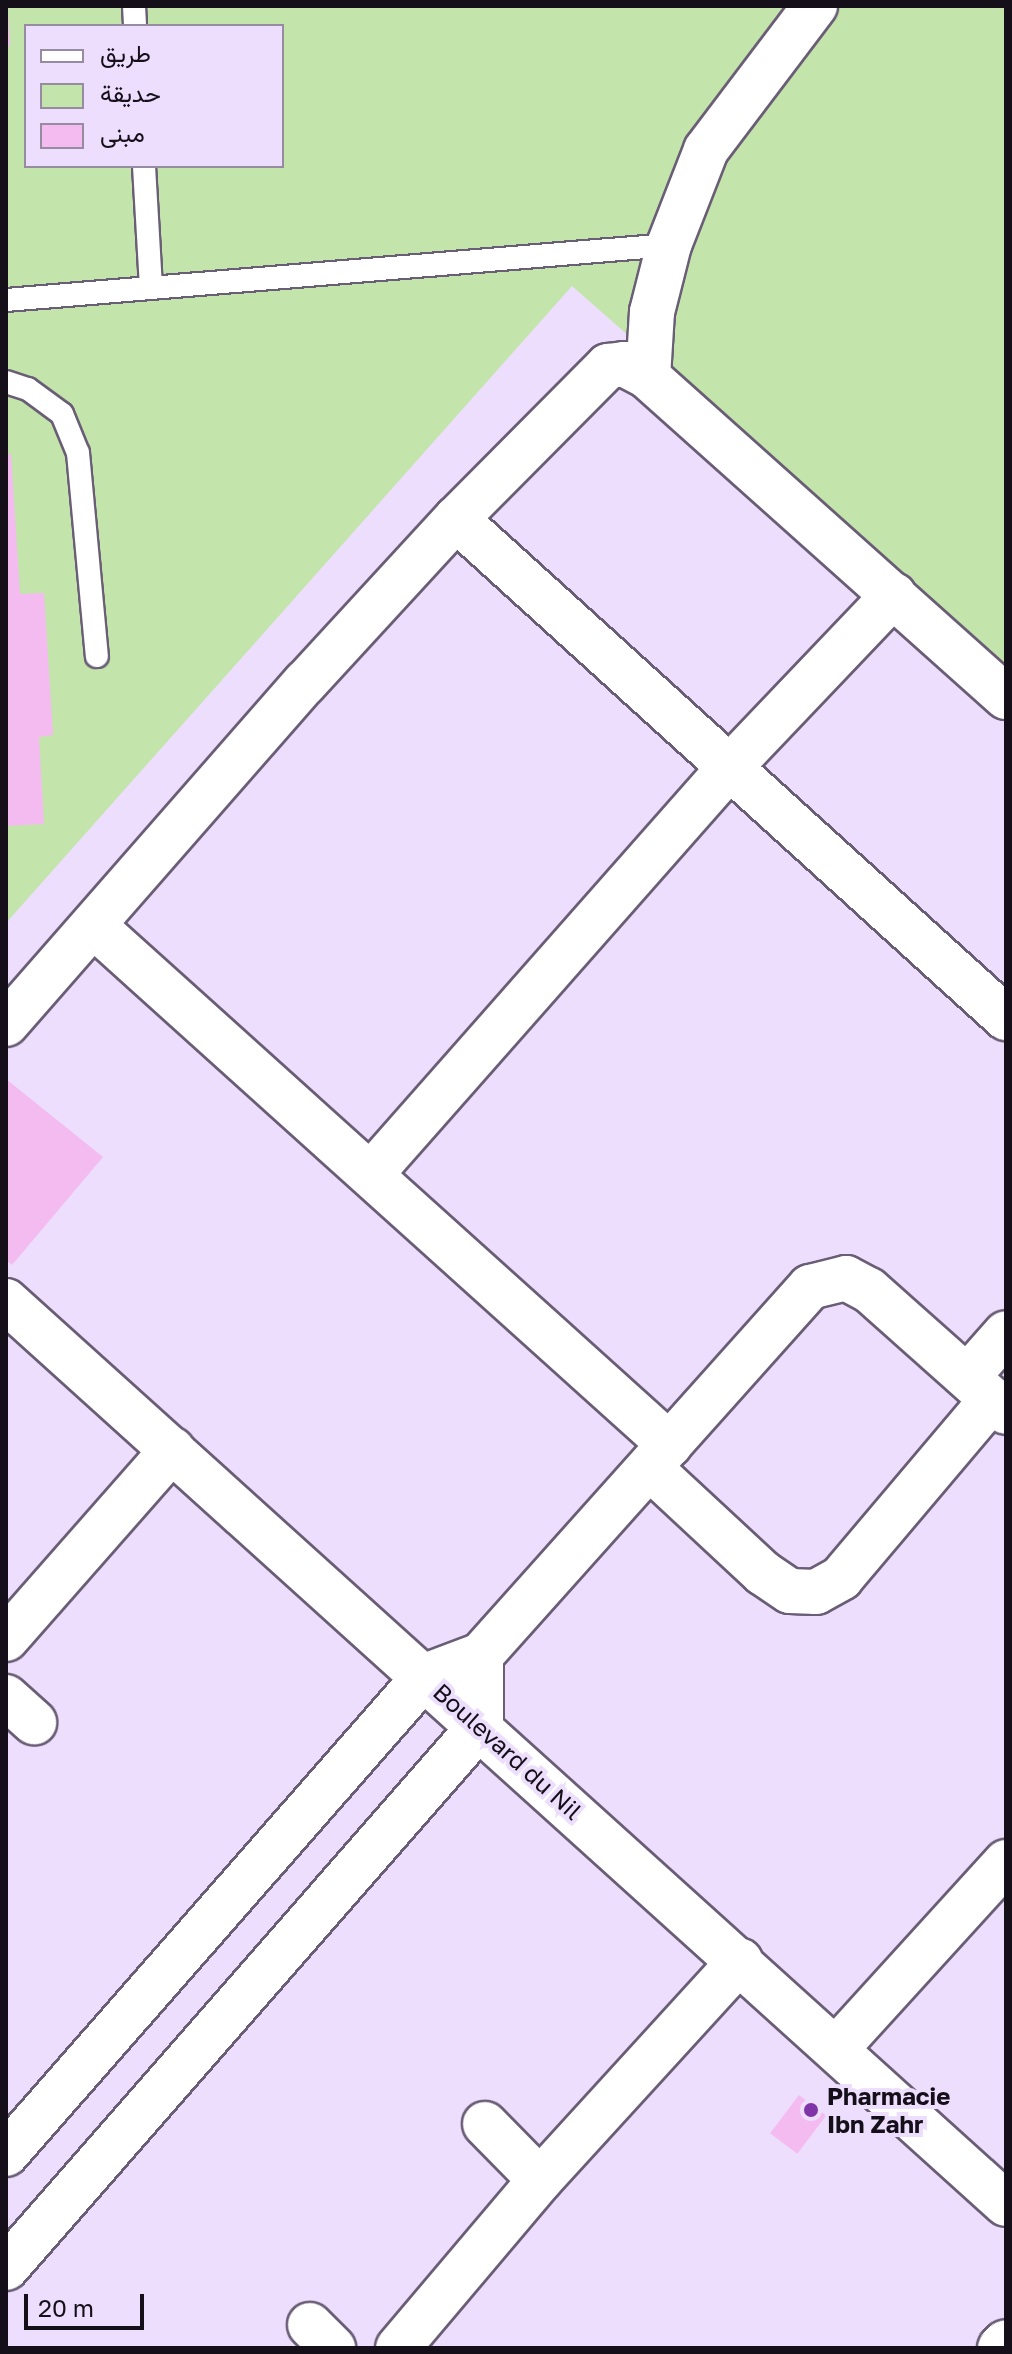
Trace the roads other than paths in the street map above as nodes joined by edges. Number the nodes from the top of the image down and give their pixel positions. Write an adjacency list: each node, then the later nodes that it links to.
1 (815, 6): 3 (street)
2 (144, 168): 4 (lane)
3 (669, 245): 4 (lane); 6 (street)
4 (151, 288): 5 (lane)
5 (6, 300)
6 (648, 377): 8 (street); 9 (street)
7 (6, 382): 10 (lane)
8 (456, 519): 12 (street); 13 (street)
9 (894, 595): 11 (street); 12 (street)
10 (97, 656)
11 (1006, 697)
12 (729, 768): 14 (street); 16 (street)
13 (94, 926): 15 (street); 16 (street)
14 (1006, 1018)
15 (6, 1024)
16 (371, 1174): 21 (street)
17 (6, 1301): 20 (street, Boulevard du Nil)
18 (1006, 1333): 19 (street)
19 (989, 1395): 21 (street); 21 (street)
20 (172, 1450): 22 (street); 24 (street, Boulevard du Nil)
21 (661, 1457): 23 (street)
22 (6, 1639)
23 (481, 1655): 24 (street); 25 (street)
24 (425, 1676): 25 (street, Boulevard du Nil); 30 (street)
25 (481, 1725): 27 (street, Boulevard du Nil); 33 (street)
26 (1006, 1862): 28 (street)
27 (740, 1961): 28 (street, Boulevard du Nil); 31 (street)
28 (836, 2049): 32 (street, Boulevard du Nil)
29 (485, 2124): 31 (street)
30 (6, 2154)
31 (540, 2180): 35 (street)
32 (1006, 2204)
33 (6, 2268)
34 (1006, 2342): 36 (street)
35 (398, 2348)
36 (1000, 2348)

